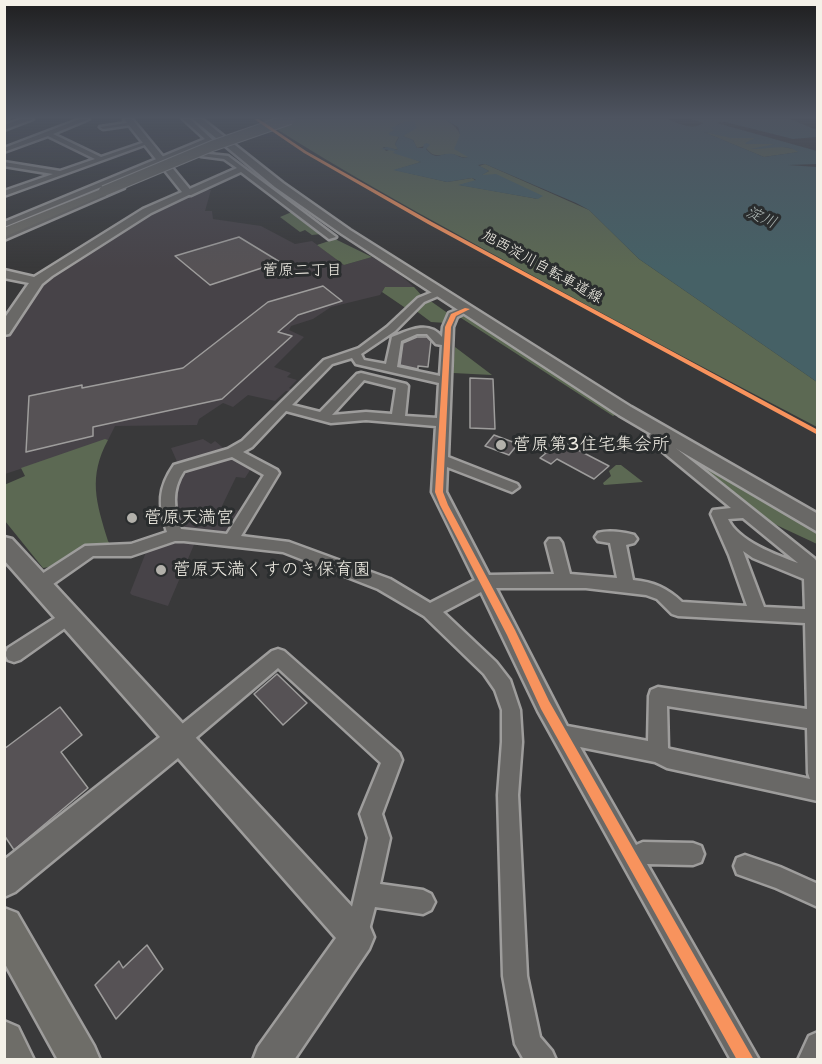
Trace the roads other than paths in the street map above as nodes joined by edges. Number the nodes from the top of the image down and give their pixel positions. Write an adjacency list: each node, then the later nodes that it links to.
1 (168, 168): 16 (street)
2 (30, 169): 11 (street)
3 (74, 169): 11 (street)
4 (138, 169): 20 (street)
5 (151, 169): 15 (main road, bridge)
6 (155, 169): 15 (main road, bridge)
7 (166, 169): 21 (street)
8 (244, 169): 16 (street)
9 (249, 169): 19 (street)
10 (250, 169): 18 (street)
11 (60, 174): 13 (street)
12 (26, 176): 13 (street)
13 (45, 179): 14 (street); 17 (street)
14 (67, 184)
15 (101, 190): 20 (main road); 21 (main road)
16 (188, 193): 24 (street)
17 (5, 194)
18 (306, 205): 19 (street); 25 (street)
19 (292, 208): 22 (street)
20 (4, 226)
21 (4, 235)
22 (332, 237)
23 (5, 274): 24 (street)
24 (37, 281): 29 (street)
25 (440, 292): 26 (street); 27 (street)
26 (467, 309): 28 (street); 38 (street)
27 (418, 314): 28 (street); 31 (street)
28 (448, 327): 30 (street)
29 (4, 331)
30 (448, 343): 32 (street); 33 (street)
31 (355, 354): 32 (street); 34 (street)
32 (391, 369): 33 (street)
33 (446, 381): 37 (street)
34 (284, 407): 35 (street); 39 (street)
35 (323, 417): 36 (street); 36 (street)
36 (398, 418): 37 (street)
37 (443, 423): 40 (street)
38 (660, 432): 42 (street); 43 (street)
39 (233, 452): 45 (street); 47 (street)
40 (441, 459): 41 (street); 52 (street)
41 (512, 487)
42 (747, 512): 44 (street); 50 (street)
43 (818, 524)
44 (725, 529): 50 (street); 56 (street)
45 (175, 535): 47 (street); 53 (street)
46 (616, 538): 54 (street)
47 (231, 540): 55 (street)
48 (554, 543): 51 (street)
49 (4, 544): 53 (street)
50 (812, 575): 58 (street)
51 (564, 581): 52 (street); 54 (street)
52 (483, 583): 55 (street); 61 (street)
53 (40, 584): 57 (street)
54 (626, 585): 56 (street)
55 (430, 610): 80 (street)
56 (758, 612): 58 (street)
57 (69, 616): 59 (street); 62 (street)
58 (815, 616): 60 (street)
59 (14, 654)
60 (815, 720): 63 (street); 64 (street)
61 (561, 734): 63 (street); 67 (street)
62 (178, 740): 69 (street); 70 (street); 74 (street)
63 (658, 753): 65 (street)
64 (818, 773)
65 (818, 791)
66 (693, 854): 67 (street)
67 (631, 858): 81 (street)
68 (745, 866): 71 (street)
69 (4, 881)
70 (367, 894): 72 (street); 74 (street)
71 (818, 896)
72 (423, 902)
73 (4, 926): 78 (main road)
74 (357, 937): 79 (street)
75 (4, 1041): 77 (main road)
76 (818, 1045): 82 (street)
77 (14, 1059)
78 (81, 1059)
79 (271, 1059)
80 (543, 1059)
81 (746, 1059)
82 (811, 1059)

